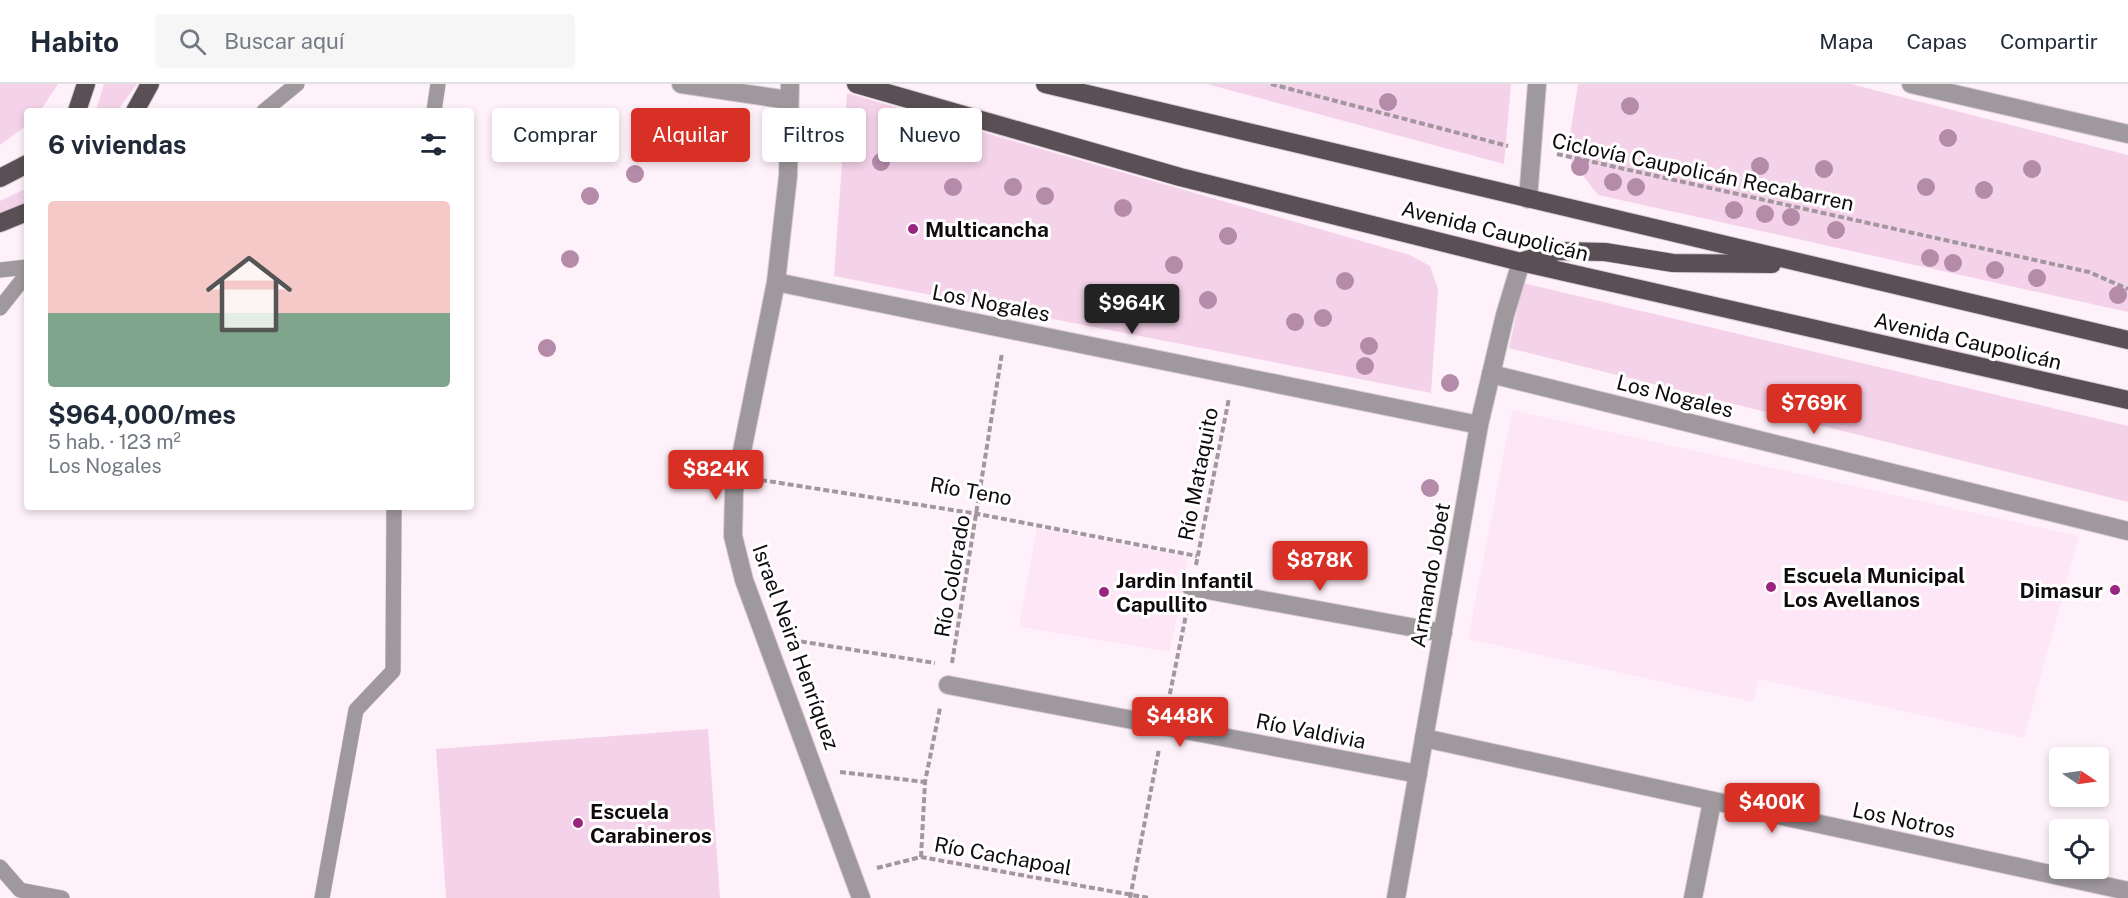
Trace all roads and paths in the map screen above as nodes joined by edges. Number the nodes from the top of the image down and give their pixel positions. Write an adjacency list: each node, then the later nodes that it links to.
1 (86, 84): 12 (main road)
2 (150, 84): 13 (main road)
3 (297, 84): 14 (lane)
4 (438, 84): 15 (lane)
5 (681, 84): 11 (street)
6 (856, 84): 23 (main road, Avenida Caupolicán)
7 (1045, 84): 20 (main road, Avenida Caupolicán)
8 (1271, 84): 17 (path, Ciclovía Caupolicán Recabarren)
9 (1537, 84): 17 (street)
10 (1911, 84): 16 (street)
11 (789, 92): 28 (street, Israel Neira Henríquez)
12 (78, 108)
13 (137, 108)
14 (268, 108)
15 (434, 108)
16 (2128, 134)
17 (1533, 152): 20 (street); 29 (path, Ciclovía Caupolicán Recabarren)
18 (24, 166): 19 (main road)
19 (0, 178)
20 (1528, 199): 24 (main road, Avenida Caupolicán)
21 (24, 213): 22 (main road)
22 (0, 223)
23 (1521, 262): 24 (main road); 34 (street, Armando Jobet); 35 (main road, Avenida Caupolicán)
24 (1798, 263): 32 (main road, Avenida Caupolicán)
25 (24, 267): 26 (lane)
26 (0, 270)
27 (24, 278): 30 (lane)
28 (776, 282): 31 (street, Los Nogales); 37 (street, Israel Neira Henríquez)
29 (2128, 289)
30 (0, 308)
31 (1006, 329): 33 (street, Los Nogales); 39 (path, Río Colorado)
32 (2128, 340)
33 (1233, 373): 36 (street, Los Nogales); 41 (path, Río Mataquito)
34 (1491, 374): 36 (street, Armando Jobet); 40 (street, Los Nogales)
35 (2128, 400)
36 (1479, 425): 43 (street, Armando Jobet)
37 (736, 477): 39 (path, Río Teno); 44 (street, Israel Neira Henríquez)
38 (394, 510): 58 (lane)
39 (978, 514): 41 (path, Río Teno); 44 (path, Río Colorado)
40 (2128, 531)
41 (1197, 556): 42 (path, Río Mataquito)
42 (1191, 587): 43 (street); 46 (path, Río Mataquito)
43 (1443, 633): 47 (street, Armando Jobet)
44 (764, 635): 48 (street, Israel Neira Henríquez)
45 (948, 686): 46 (street, Río Valdivia); 50 (path)
46 (1164, 726): 49 (street, Río Valdivia); 56 (path, Río Mataquito)
47 (1424, 738): 49 (street, Armando Jobet); 51 (street, Los Notros)
48 (815, 769): 50 (path); 54 (street, Israel Neira Henríquez)
49 (1418, 774): 61 (street, Armando Jobet)
50 (925, 782): 52 (path)
51 (1712, 802): 55 (street, Los Notros); 62 (street)
52 (921, 857): 54 (path, Río Cachapoal); 56 (path, Río Cachapoal)
53 (0, 867): 57 (lane)
54 (853, 874): 59 (street, Israel Neira Henríquez)
55 (2128, 891)
56 (1130, 896): 60 (path, Río Cachapoal)
57 (62, 898)
58 (322, 898)
59 (861, 898)
60 (1149, 898)
61 (1396, 898)
62 (1693, 898)

